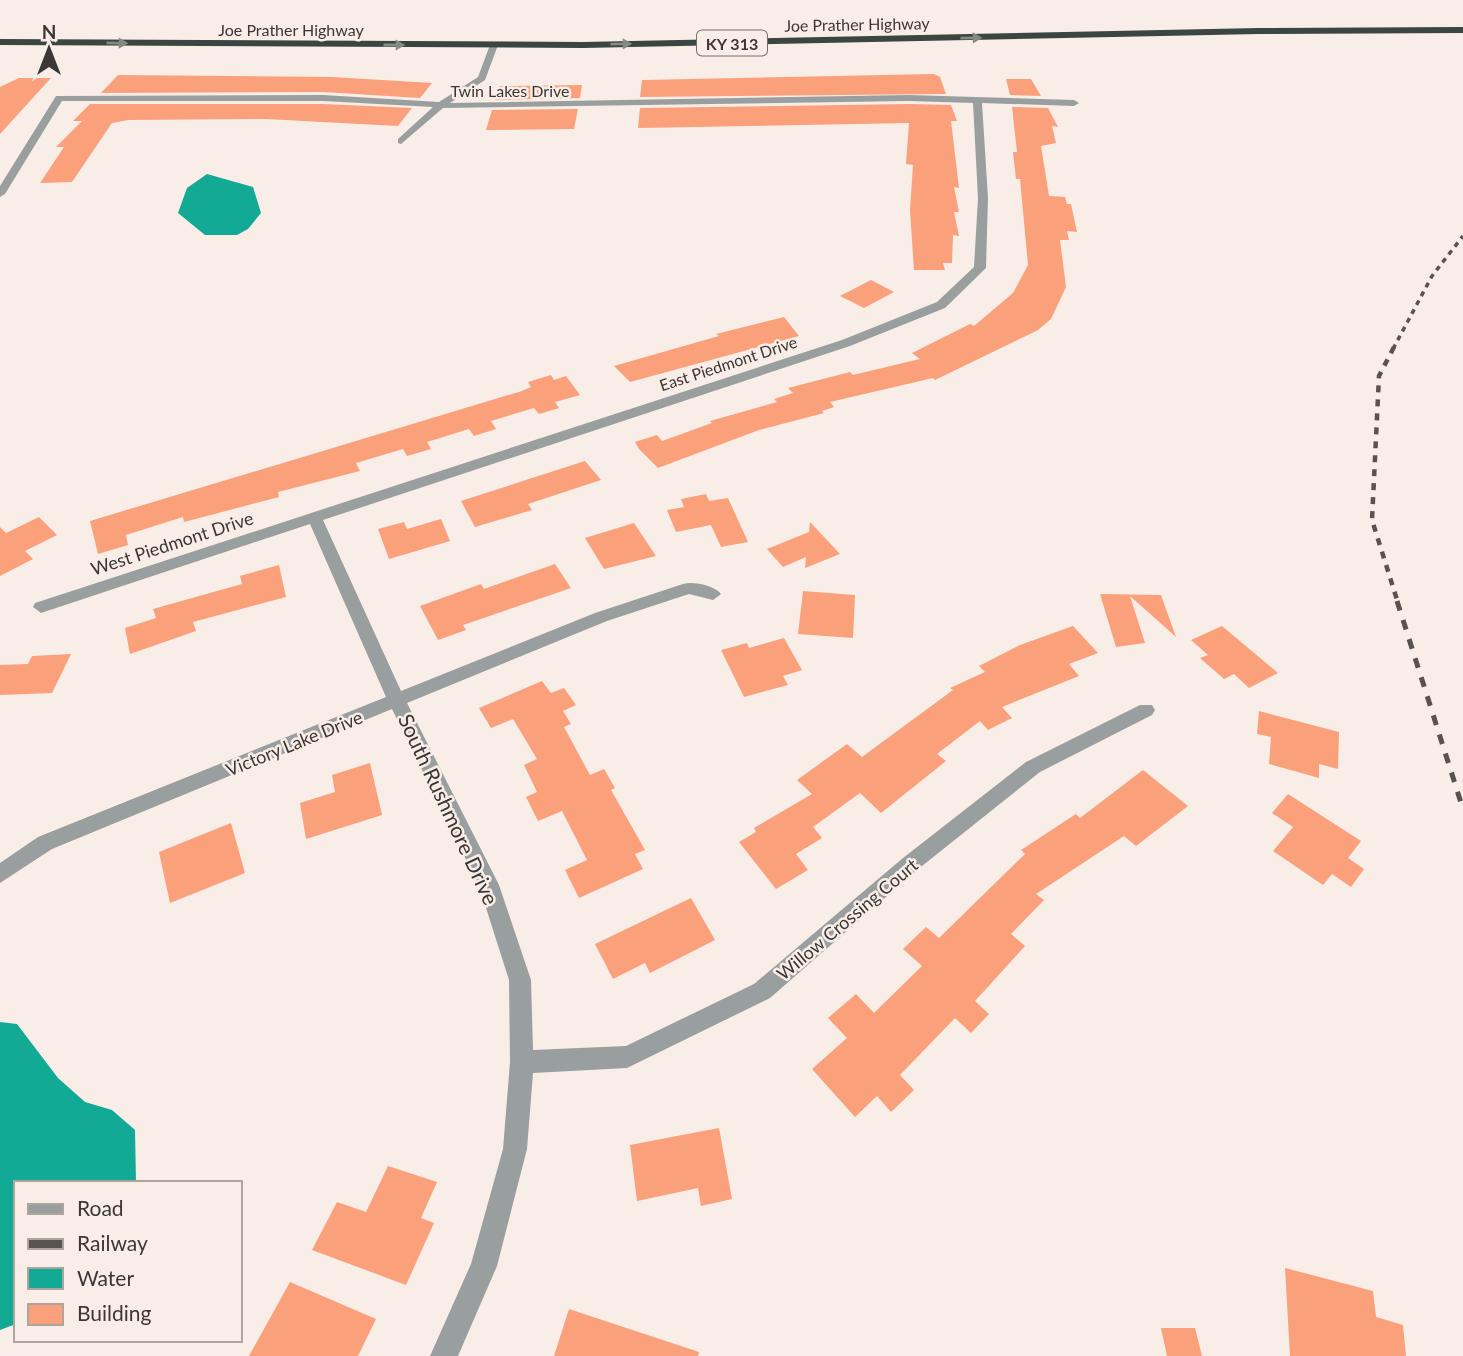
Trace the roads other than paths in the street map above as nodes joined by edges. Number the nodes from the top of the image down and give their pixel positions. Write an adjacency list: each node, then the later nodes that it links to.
1 (1463, 30): 3 (highway, Joe Prather Highway / KY 313, one-way to 1)
2 (0, 42): 3 (highway, Joe Prather Highway / KY 313, one-way to 3)
3 (494, 45): 6 (street)
4 (977, 101): 5 (street, Twin Lakes Drive); 6 (street, Twin Lakes Drive); 9 (street, East Piedmont Drive)
5 (1073, 103)
6 (441, 105): 7 (street); 8 (street, Twin Lakes Drive)
7 (401, 141)
8 (0, 194)
9 (314, 517): 11 (street, West Piedmont Drive); 12 (street, South Rushmore Drive)
10 (713, 594): 12 (street, Victory Lake Drive)
11 (41, 607)
12 (397, 701): 14 (street, Victory Lake Drive); 15 (street, South Rushmore Drive)
13 (1146, 710): 15 (street, Willow Crossing Court)
14 (0, 874)
15 (522, 1062): 16 (street, South Rushmore Drive)
16 (444, 1356)

